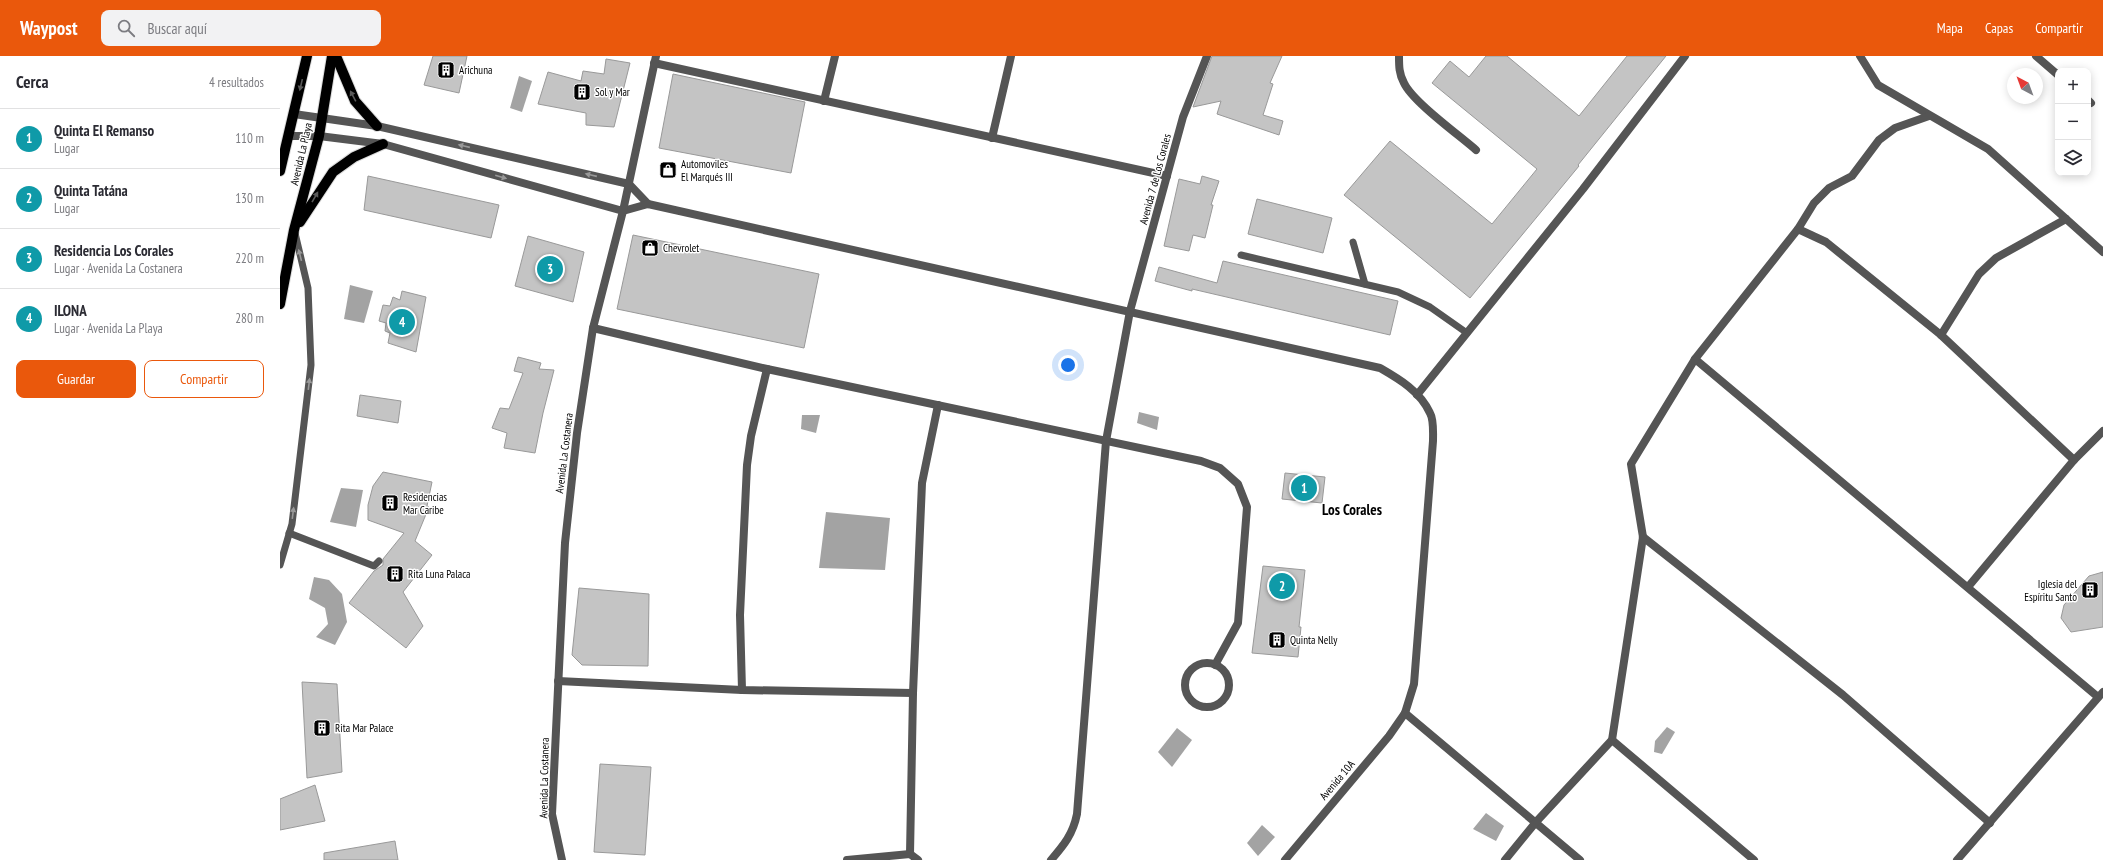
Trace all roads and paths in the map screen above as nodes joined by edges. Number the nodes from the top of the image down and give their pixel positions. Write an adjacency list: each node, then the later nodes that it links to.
1 (307, 56): 14 (main road, Avenida La Playa, one-way to 14)
2 (332, 56): 16 (main road, Avenida La Playa)
3 (336, 56): 17 (main road, one-way to 3)
4 (836, 56): 13 (street)
5 (1011, 56): 20 (street)
6 (1207, 56): 25 (street, Avenida 7 de Los Corales)
7 (1399, 56): 23 (street)
8 (1685, 56): 39 (street)
9 (1860, 56): 15 (street)
10 (2036, 56): 12 (street)
11 (655, 59): 13 (street); 26 (street, Avenida La Costanera)
12 (2055, 72)
13 (824, 101): 20 (street)
14 (294, 114): 16 (street); 18 (main road, Avenida La Playa)
15 (1929, 116): 29 (street); 30 (street)
16 (322, 118): 17 (street); 19 (main road, Avenida La Playa)
17 (377, 126): 26 (street, one-way to 17)
18 (289, 136): 19 (street); 22 (lane); 24 (main road, Avenida La Playa)
19 (319, 136): 21 (street); 31 (main road, Avenida La Playa)
20 (992, 138): 25 (street)
21 (383, 144): 28 (street, one-way to 28); 31 (main road, one-way to 21)
22 (280, 146)
23 (1476, 150)
24 (280, 171)
25 (1167, 176): 37 (street, Avenida 7 de Los Corales)
26 (629, 184): 27 (street); 28 (street, Avenida La Costanera)
27 (648, 204): 28 (street); 37 (street, Avenida 10A)
28 (623, 212): 38 (street, Avenida La Costanera)
29 (2066, 219): 33 (street); 40 (street)
30 (1798, 229): 40 (street); 41 (street)
31 (294, 230): 36 (main road, Avenida La Playa); 48 (lane, one-way to 31)
32 (1353, 242): 35 (lane)
33 (2103, 252)
34 (1241, 255): 35 (lane)
35 (1365, 284): 39 (lane)
36 (280, 304)
37 (1130, 311): 43 (street, Avenida 10A); 46 (street, Avenida 7 de Los Corales)
38 (592, 328): 42 (street); 54 (street, Avenida La Costanera)
39 (1467, 333): 43 (street)
40 (1941, 334): 47 (street)
41 (1696, 359): 49 (street); 52 (street)
42 (767, 369): 44 (street); 55 (street)
43 (1417, 395): 58 (street, Avenida 10A)
44 (938, 405): 46 (street); 56 (street)
45 (2103, 431): 47 (street)
46 (1106, 441): 53 (street); 66 (street, Avenida 7 de Los Corales)
47 (2074, 460): 52 (street)
48 (289, 533): 50 (lane); 51 (lane)
49 (1643, 537): 59 (street); 61 (street)
50 (378, 561)
51 (280, 565)
52 (1968, 587): 57 (street)
53 (1216, 665): 53 (street)
54 (558, 681): 55 (street); 63 (street, Avenida La Costanera)
55 (742, 690): 56 (street)
56 (913, 693): 62 (street)
57 (2100, 694): 61 (street)
58 (1405, 713): 60 (street); 67 (street, Avenida 10A)
59 (1612, 740): 60 (street); 70 (street)
60 (1536, 822): 68 (street); 69 (street)
61 (1990, 823): 71 (street)
62 (910, 854): 64 (street); 65 (street)
63 (562, 860)
64 (847, 860)
65 (918, 860)
66 (1051, 860)
67 (1285, 860)
68 (1505, 860)
69 (1580, 860)
70 (1754, 860)
71 (1957, 860)

